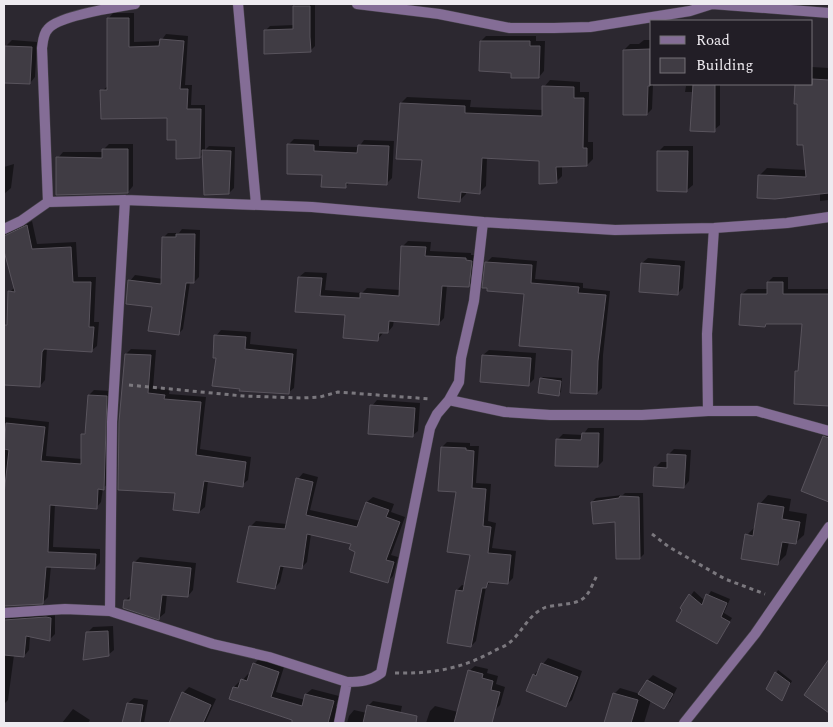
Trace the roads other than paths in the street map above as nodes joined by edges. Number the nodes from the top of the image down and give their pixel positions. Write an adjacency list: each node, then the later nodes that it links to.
1 (134, 4): 7 (street)
2 (238, 4): 8 (street)
3 (357, 4): 4 (street)
4 (712, 4): 5 (street)
5 (829, 13)
6 (125, 200): 7 (street); 8 (street); 18 (street)
7 (48, 202): 12 (street)
8 (256, 204): 10 (street)
9 (829, 217): 11 (street)
10 (483, 222): 11 (street); 13 (street)
11 (714, 228): 14 (street)
12 (4, 229)
13 (449, 400): 14 (street); 19 (street)
14 (708, 411): 15 (street)
15 (829, 431)
16 (829, 527): 21 (street)
17 (4, 612): 18 (street)
18 (110, 612): 19 (street)
19 (348, 682): 20 (street)
20 (339, 723)
21 (684, 723)

